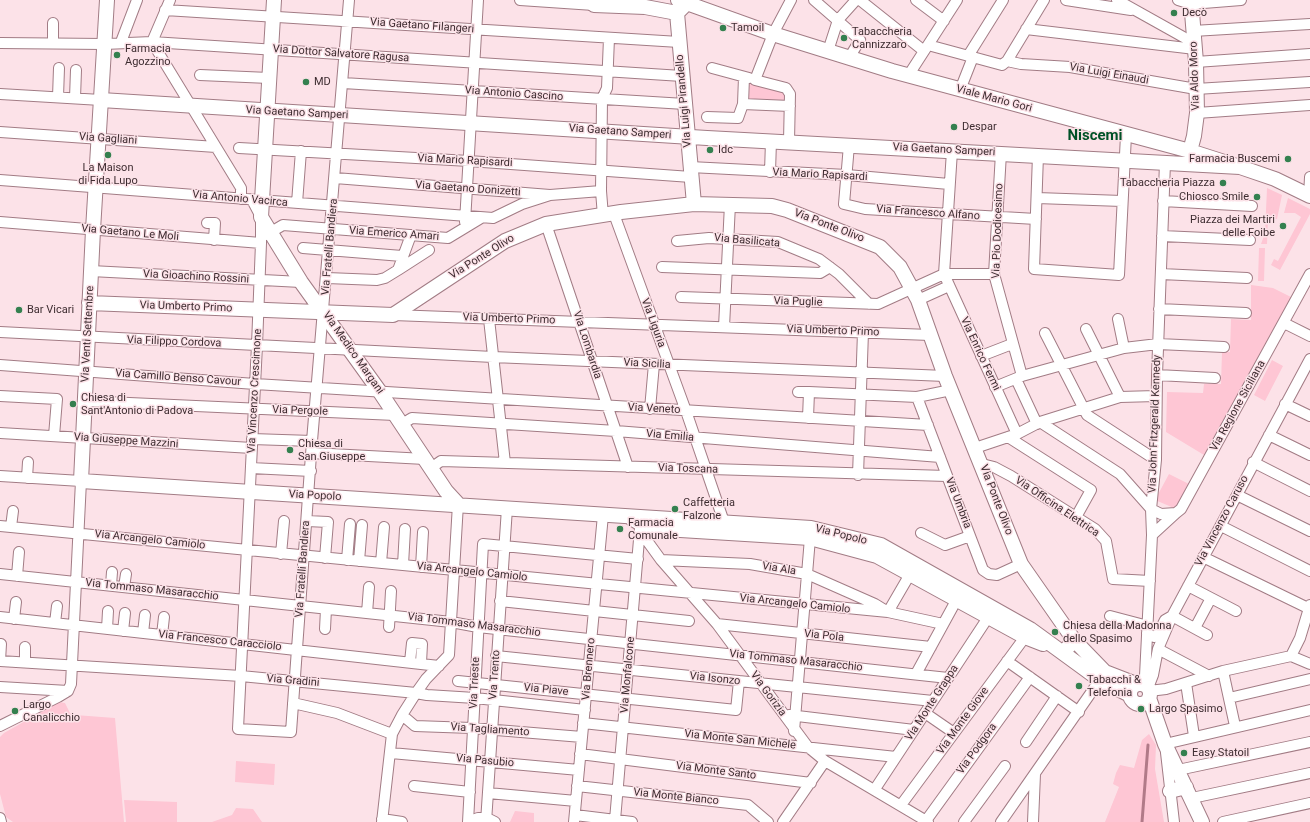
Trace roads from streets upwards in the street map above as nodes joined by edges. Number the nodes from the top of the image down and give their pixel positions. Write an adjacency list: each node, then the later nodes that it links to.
1 (107, 0): 39 (street, Via Venti Settembre)
2 (138, 0): 34 (street)
3 (170, 0): 22 (street)
4 (274, 0): 24 (street)
5 (349, 0): 27 (street, Via Fratelli Bandiera)
6 (478, 0): 31 (street)
7 (520, 0): 20 (street)
8 (791, 0): 32 (street)
9 (814, 0): 25 (street)
10 (856, 0): 25 (street)
11 (860, 0): 41 (street)
12 (916, 0): 26 (street)
13 (957, 0): 26 (street)
14 (1003, 0): 46 (street)
15 (1044, 0): 30 (street)
16 (1066, 0): 23 (street)
17 (1117, 0): 23 (street)
18 (1241, 0): 19 (street)
19 (1187, 1): 40 (street, Via Aldo Moro)
20 (594, 2): 21 (street, Viale Mario Gori)
21 (683, 4): 32 (street, Viale Mario Gori); 36 (street, Via Luigi Pirandello)
22 (165, 10): 24 (street, Via Gaetano Filangeri); 35 (street)
23 (1137, 11): 40 (street)
24 (272, 17): 27 (street, Via Gaetano Filangeri); 42 (street)
25 (838, 20): 43 (street); 47 (street)
26 (944, 21): 41 (street)
27 (348, 22): 31 (street, Via Gaetano Filangeri); 44 (street, Via Fratelli Bandiera)
28 (53, 23): 38 (street)
29 (1310, 24): 40 (street)
30 (1026, 29): 40 (street); 48 (street)
31 (476, 30): 33 (street, Via Gaetano Filangeri); 49 (street)
32 (773, 34): 43 (street, Viale Mario Gori); 59 (street)
33 (609, 38): 36 (street, Via Gaetano Filangeri); 53 (street, Via Liguria)
34 (121, 42): 35 (street, Via Dottor Salvatore Ragusa); 39 (street, Via Dottor Salvatore Ragusa)
35 (152, 42): 42 (street, Via Dottor Salvatore Ragusa); 74 (street)
36 (679, 42): 55 (street, Via Luigi Pirandello)
37 (0, 43): 38 (street, Via Dottor Salvatore Ragusa)
38 (53, 43): 39 (street, Via Dottor Salvatore Ragusa)
39 (104, 44): 69 (street, Via Venti Settembre)
40 (1194, 46): 45 (street); 62 (street, Via Aldo Moro)
41 (926, 48): 46 (street); 56 (street)
42 (271, 50): 44 (street, Via Dottor Salvatore Ragusa); 58 (street)
43 (828, 51): 47 (street, Viale Mario Gori)
44 (345, 54): 49 (street, Via Dottor Salvatore Ragusa); 61 (street, Via Fratelli Bandiera)
45 (1310, 54)
46 (971, 56): 48 (street, Via Luigi Einaudi); 63 (street)
47 (849, 58): 56 (street, Viale Mario Gori)
48 (1007, 61): 62 (street, Via Luigi Einaudi)
49 (474, 63): 53 (street, Via Dottor Salvatore Ragusa); 64 (street)
50 (59, 68): 66 (street)
51 (712, 68): 57 (street)
52 (76, 70): 67 (street)
53 (607, 72): 55 (street, Via Dottor Salvatore Ragusa); 68 (street, Via Liguria)
54 (200, 75): 58 (street)
55 (682, 76): 70 (street, Via Luigi Pirandello)
56 (908, 76): 63 (street, Viale Mario Gori)
57 (744, 77): 59 (street); 71 (street)
58 (269, 78): 75 (street)
59 (755, 80): 73 (street)
60 (1310, 82): 62 (street, Via Luigi Einaudi)
61 (343, 83): 64 (street, Via Antonio Cascino); 77 (street, Via Fratelli Bandiera)
62 (1196, 89): 76 (street, Via Aldo Moro)
63 (960, 90): 82 (street, Viale Mario Gori)
64 (473, 91): 68 (street, Via Antonio Cascino); 79 (street)
65 (0, 94): 66 (street, Via Gaetano Samperi)
66 (58, 97): 67 (street, Via Gaetano Samperi)
67 (75, 98): 69 (street, Via Gaetano Samperi)
68 (602, 99): 70 (street, Via Antonio Cascino); 80 (street, Via Liguria)
69 (101, 100): 74 (street, Via Gaetano Samperi); 84 (street, Via Venti Settembre)
70 (684, 104): 83 (street, Via Luigi Pirandello)
71 (743, 104): 73 (street); 78 (street)
72 (1310, 105): 76 (street)
73 (790, 106): 86 (street)
74 (192, 107): 75 (street, Via Gaetano Samperi); 89 (street)
75 (267, 111): 77 (street, Via Gaetano Samperi); 91 (street)
76 (1197, 113): 94 (street, Via Aldo Moro)
77 (340, 115): 79 (street, Via Gaetano Samperi); 96 (street, Via Fratelli Bandiera)
78 (707, 117)
79 (471, 122): 80 (street, Via Gaetano Samperi); 99 (street)
80 (601, 131): 83 (street, Via Gaetano Samperi); 102 (street, Via Liguria)
81 (0, 132): 84 (street, Via Gagliani)
82 (1126, 135): 88 (street, Viale Mario Gori); 98 (street)
83 (687, 136): 85 (street, Via Gaetano Samperi); 103 (street, Via Luigi Pirandello)
84 (98, 138): 89 (street, Via Gagliani); 110 (street, Via Venti Settembre)
85 (771, 141): 86 (street, Via Gaetano Samperi); 104 (street)
86 (790, 141): 87 (street, Via Gaetano Samperi)
87 (849, 145): 93 (street, Via Gaetano Samperi); 105 (street)
88 (1168, 146): 94 (street, Viale Mario Gori); 100 (street)
89 (216, 147): 116 (street)
90 (239, 148): 91 (street, Via Mario Rapisardi)
91 (266, 149): 92 (street, Via Mario Rapisardi); 117 (street)
92 (301, 151): 96 (street, Via Mario Rapisardi); 120 (street)
93 (952, 151): 95 (street, Via Gaetano Samperi); 109 (street)
94 (1190, 151): 101 (street, Viale Mario Gori)
95 (1001, 153): 97 (street, Via Gaetano Samperi); 128 (street, Via Pio Dodicesimo)
96 (337, 154): 99 (street, Via Mario Rapisardi); 107 (street, Via Fratelli Bandiera)
97 (1038, 156): 98 (street, Via Gaetano Samperi); 115 (street)
98 (1124, 160): 100 (street, Via Gaetano Samperi); 118 (street)
99 (469, 161): 102 (street, Via Mario Rapisardi); 111 (street)
100 (1165, 162): 101 (street, Via Gaetano Samperi); 119 (street, Via John Fitzgerald Kennedy)
101 (1240, 167): 114 (street, Viale Mario Gori)
102 (601, 170): 103 (street, Via Mario Rapisardi); 112 (street, Via Liguria)
103 (691, 172): 104 (street, Via Mario Rapisardi); 121 (street, Via Luigi Pirandello)
104 (770, 172): 105 (street, Via Mario Rapisardi)
105 (847, 175): 109 (street, Via Mario Rapisardi); 125 (street, Via Francesco Alfano)
106 (1310, 177): 114 (street)
107 (335, 178): 111 (street, Via Gaetano Donizetti); 123 (street, Via Fratelli Bandiera)
108 (0, 180): 110 (street, Via Antonio Vacirca)
109 (949, 184): 125 (street)
110 (95, 187): 116 (street, Via Antonio Vacirca); 136 (street, Via Venti Settembre)
111 (467, 188): 113 (street, Via Gaetano Donizetti); 127 (street)
112 (600, 191): 113 (street, Via Gaetano Donizetti); 126 (street, Via Liguria)
113 (550, 195): 129 (street)
114 (1309, 196)
115 (1037, 198): 118 (street); 130 (street)
116 (240, 199): 117 (street, Via Antonio Vacirca)
117 (257, 200): 120 (street, Via Antonio Vacirca); 139 (street, Via Medico Margani)
118 (1122, 201): 130 (street)
119 (1164, 201): 124 (street); 138 (street, Via John Fitzgerald Kennedy)
120 (297, 203): 123 (street, Via Antonio Vacirca)
121 (694, 204): 122 (street, Via Ponte Olivo); 126 (street, Via Ponte Olivo)
122 (730, 204): 140 (street); 162 (street, Via Ponte Olivo)
123 (333, 206): 127 (street, Via Antonio Vacirca); 135 (street, Via Fratelli Bandiera)
124 (1252, 206)
125 (947, 214): 128 (street, Via Francesco Alfano); 153 (street)
126 (609, 215): 133 (street, Via Ponte Olivo); 176 (street, Via Liguria)
127 (466, 216): 129 (street, Via Antonio Vacirca); 134 (street)
128 (998, 217): 130 (street, Via Francesco Alfano); 154 (street, Via Pio Dodicesimo)
129 (481, 218): 134 (street)
130 (1036, 219)
131 (0, 222): 136 (street, Via Gaetano Le Moli)
132 (207, 223): 141 (street)
133 (546, 224): 171 (street, Via Ponte Olivo); 174 (street, Via Lombardia)
134 (465, 228): 137 (street, Via Emerico Amari)
135 (331, 229): 137 (street, Via Emerico Amari); 139 (street, Via Emerico Amari); 145 (street, Via Fratelli Bandiera)
136 (93, 230): 141 (street, Via Gaetano Le Moli); 152 (street, Via Venti Settembre)
137 (411, 235): 147 (street)
138 (1162, 236): 142 (street); 155 (street, Via John Fitzgerald Kennedy)
139 (264, 238): 141 (street, Via Gaetano Le Moli); 159 (street, Via Vincenzo Crescimone); 160 (street, Via Medico Margani)
140 (728, 239): 143 (street, Via Basilicata); 149 (street, Via Basilicata); 150 (street)
141 (214, 240)
142 (1250, 240)
143 (677, 241)
144 (303, 248): 145 (street)
145 (329, 250): 147 (street); 157 (street, Via Fratelli Bandiera)
146 (429, 250): 151 (street)
147 (402, 256): 151 (street)
148 (662, 267): 150 (street)
149 (830, 268): 150 (street); 166 (street, Via Basilicata)
150 (727, 269): 164 (street)
151 (398, 270): 157 (street)
152 (91, 271): 159 (street, Via Gioachino Rossini); 165 (street, Via Venti Settembre)
153 (944, 274): 154 (street); 161 (street, Via Enrico Fermi); 162 (street)
154 (994, 274): 185 (street, Via Pio Dodicesimo)
155 (1161, 274): 158 (street); 167 (street, Via John Fitzgerald Kennedy)
156 (1310, 274): 175 (street, Via Regione Siciliana)
157 (327, 278): 170 (street, Via Fratelli Bandiera)
158 (1247, 278)
159 (259, 280): 160 (street, Via Gioachino Rossini); 168 (street, Via Vincenzo Crescimone)
160 (301, 282): 170 (street, Via Medico Margani)
161 (949, 286): 162 (street); 193 (street, Via Enrico Fermi)
162 (915, 294): 166 (street, Via Puglie); 182 (street, Via Ponte Olivo)
163 (681, 297): 164 (street, Via Puglie)
164 (725, 299): 166 (street, Via Puglie); 177 (street)
165 (89, 303): 168 (street, Via Umberto Primo); 184 (street, Via Venti Settembre)
166 (869, 304)
167 (1159, 309): 169 (street); 186 (street, Via John Fitzgerald Kennedy)
168 (258, 310): 170 (street, Via Umberto Primo); 187 (street, Via Vincenzo Crescimone)
169 (1246, 312)
170 (324, 313): 171 (street, Via Umberto Primo); 189 (street, Via Fratelli Bandiera); 191 (street, Via Medico Margani)
171 (393, 315): 172 (street, Via Umberto Primo)
172 (488, 319): 174 (street, Via Umberto Primo); 194 (street)
173 (1118, 319): 190 (street)
174 (580, 322): 176 (street, Via Umberto Primo); 196 (street, Via Lombardia)
175 (1284, 323): 183 (street); 274 (street, Via Regione Siciliana)
176 (654, 324): 177 (street, Via Umberto Primo); 199 (street, Via Liguria)
177 (724, 327): 180 (street, Via Umberto Primo)
178 (1086, 329): 192 (street)
179 (0, 332): 184 (street, Via Filippo Cordova)
180 (863, 332): 182 (street, Via Umberto Primo); 202 (street)
181 (1045, 333): 200 (street)
182 (930, 335): 205 (street, Via Ponte Olivo)
183 (1310, 336)
184 (88, 338): 187 (street, Via Filippo Cordova); 201 (street, Via Venti Settembre)
185 (1012, 344): 193 (street); 206 (street, Via Pio Dodicesimo)
186 (1158, 344): 188 (street); 190 (street); 203 (street, Via John Fitzgerald Kennedy)
187 (258, 345): 189 (street, Via Filippo Cordova); 208 (street, Via Vincenzo Crescimone)
188 (1224, 347)
189 (321, 348): 191 (street, Via Filippo Cordova); 210 (street, Via Fratelli Bandiera)
190 (1124, 348): 192 (street)
191 (348, 349): 194 (street, Via Sicilia); 212 (street, Via Medico Margani)
192 (1099, 355): 200 (street); 219 (street)
193 (981, 356): 209 (street, Via Enrico Fermi)
194 (493, 357): 196 (street, Via Sicilia); 220 (street)
195 (1310, 359): 204 (street, Via Vincenzo Caruso)
196 (593, 361): 197 (street, Via Sicilia); 223 (street, Via Lombardia)
197 (654, 364): 199 (street, Via Sicilia); 224 (street)
198 (0, 365): 201 (street, Via Camillo Benso Cavour)
199 (668, 365): 202 (street, Via Sicilia); 228 (street, Via Liguria)
200 (1061, 365): 206 (street); 225 (street)
201 (86, 371): 208 (street, Via Camillo Benso Cavour); 221 (street, Via Venti Settembre)
202 (861, 372): 205 (street, Via Sicilia); 215 (street)
203 (1156, 375): 207 (street); 217 (street, Via John Fitzgerald Kennedy)
204 (1306, 375): 222 (street, Via Vincenzo Caruso)
205 (946, 376): 211 (street, Via Ponte Olivo)
206 (1019, 378): 209 (street); 233 (street, Via Pio Dodicesimo)
207 (1215, 378)
208 (255, 384): 210 (street, Via Camillo Benso Cavour); 226 (street, Via Vincenzo Crescimone)
209 (995, 387): 238 (street, Via Enrico Fermi)
210 (318, 388): 212 (street, Via Camillo Benso Cavour); 227 (street, Via Fratelli Bandiera)
211 (951, 390): 218 (street); 245 (street, Via Ponte Olivo)
212 (380, 392): 220 (street, Via Veneto); 231 (street, Via Medico Margani)
213 (798, 392): 214 (street)
214 (809, 392): 215 (street); 230 (street)
215 (861, 395): 218 (street); 232 (street)
216 (0, 396): 240 (street)
217 (1156, 396): 219 (street); 250 (street, Via John Fitzgerald Kennedy)
218 (917, 397): 235 (street, Via Umbria)
219 (1120, 398): 225 (street)
220 (498, 399): 223 (street, Via Veneto); 234 (street)
221 (85, 401): 226 (street, Via Pergole); 241 (street, Via Venti Settembre)
222 (1286, 404): 229 (street); 239 (street, Via Vincenzo Caruso)
223 (608, 407): 224 (street, Via Veneto); 236 (street, Via Lombardia)
224 (650, 409): 228 (street, Via Veneto)
225 (1082, 409): 233 (street); 250 (street)
226 (254, 410): 227 (street, Via Pergole); 244 (street, Via Vincenzo Crescimone)
227 (315, 411): 231 (street, Via Pergole); 243 (street, Via Fratelli Bandiera)
228 (686, 411): 230 (street, Via Veneto); 242 (street, Via Liguria)
229 (1310, 416)
230 (808, 418): 232 (street, Via Veneto)
231 (399, 419): 234 (street, Via Emilia); 254 (street, Via Medico Margani)
232 (860, 421): 235 (street, Via Veneto); 246 (street)
233 (1038, 423): 238 (street); 272 (street)
234 (501, 424): 236 (street, Via Emilia); 253 (street)
235 (928, 424): 249 (street, Via Umbria)
236 (616, 431): 242 (street, Via Emilia); 256 (street, Via Lombardia)
237 (0, 433): 240 (street, Via Giuseppe Mazzini)
238 (1012, 435): 245 (street); 276 (street)
239 (1269, 435): 248 (street); 252 (street, Via Vincenzo Caruso)
240 (54, 436): 241 (street, Via Giuseppe Mazzini)
241 (83, 438): 244 (street, Via Giuseppe Mazzini); 264 (street, Via Venti Settembre)
242 (694, 438): 246 (street, Via Emilia); 258 (street, Via Liguria)
243 (312, 441): 244 (street, Via Giuseppe Mazzini); 247 (street, Via Fratelli Bandiera)
244 (252, 444): 257 (street, Via Vincenzo Crescimone)
245 (975, 448): 255 (street, Via Ponte Olivo)
246 (859, 450): 249 (street, Via Emilia); 260 (street)
247 (312, 453): 254 (street); 259 (street, Via Fratelli Bandiera)
248 (1310, 455)
249 (940, 457): 262 (street, Via Umbria)
250 (1156, 460): 272 (street, Via John Fitzgerald Kennedy)
251 (28, 462): 263 (street)
252 (1253, 462): 265 (street); 267 (street, Via Vincenzo Caruso)
253 (505, 463): 254 (street, Via Toscana); 256 (street, Via Toscana)
254 (428, 464): 269 (street, Via Medico Margani)
255 (982, 464): 276 (street, Via Officina Elettrica); 308 (street, Via Ponte Olivo)
256 (628, 467): 258 (street, Via Toscana)
257 (251, 468): 259 (street); 266 (street, Via Vincenzo Crescimone)
258 (705, 470): 260 (street, Via Toscana); 280 (street, Via Liguria)
259 (311, 471): 268 (street, Via Fratelli Bandiera)
260 (858, 475): 262 (street, Via Toscana)
261 (0, 476): 263 (street, Via Popolo)
262 (947, 476): 293 (street, Via Umbria)
263 (27, 478): 264 (street, Via Popolo)
264 (80, 481): 266 (street, Via Popolo); 290 (street, Via Venti Settembre)
265 (1310, 492)
266 (250, 493): 268 (street, Via Popolo); 296 (street, Via Vincenzo Crescimone)
267 (1237, 495): 284 (street, Via Vincenzo Caruso); 288 (street)
268 (309, 496): 269 (street, Via Popolo); 278 (street, Via Fratelli Bandiera)
269 (445, 497): 270 (street, Via Medico Margani)
270 (458, 504): 271 (street, Via Popolo); 312 (street)
271 (507, 508): 275 (street, Via Popolo); 295 (street, Via Trento)
272 (1151, 510): 274 (street); 292 (street, Via John Fitzgerald Kennedy)
273 (13, 511): 285 (street)
274 (1176, 513): 292 (street, Via Regione Siciliana)
275 (603, 515): 279 (street, Via Popolo); 299 (street, Via Brennero)
276 (1076, 517): 323 (street, Via Officina Elettrica)
277 (284, 521): 298 (street)
278 (307, 521): 300 (street, Via Fratelli Bandiera); 302 (street)
279 (638, 522): 280 (street, Via Popolo); 294 (street, Via Popolo); 303 (street, Via Monfalcone); 305 (street, Via Gorizia)
280 (724, 522): 311 (street, Via Popolo)
281 (350, 524): 304 (street)
282 (362, 525): 306 (street)
283 (0, 526): 285 (street, Via Arcangelo Camiolo)
284 (1221, 526): 301 (street, Via Vincenzo Caruso); 313 (street)
285 (11, 527): 290 (street, Via Arcangelo Camiolo)
286 (384, 527): 307 (street)
287 (405, 529): 309 (street)
288 (1310, 531)
289 (423, 532): 310 (street)
290 (79, 533): 296 (street, Via Arcangelo Camiolo); 324 (street, Via Venti Settembre)
291 (921, 533): 293 (street)
292 (1152, 535): 323 (street, Via John Fitzgerald Kennedy)
293 (970, 536): 308 (street, Via Umbria)
294 (810, 538): 311 (street, Via Popolo); 318 (street)
295 (504, 546): 299 (street); 315 (street, Via Trieste); 320 (street, Via Trento)
296 (246, 550): 298 (street, Via Arcangelo Camiolo); 322 (street, Via Vincenzo Crescimone)
297 (19, 552): 321 (street)
298 (281, 554): 300 (street, Via Arcangelo Camiolo)
299 (599, 555): 303 (street); 325 (street, Via Brennero)
300 (304, 556): 302 (street, Via Arcangelo Camiolo); 340 (street, Via Fratelli Bandiera)
301 (1203, 557): 327 (street, Via Vincenzo Caruso); 341 (street)
302 (325, 558): 304 (street, Via Arcangelo Camiolo)
303 (638, 559): 330 (street, Via Monfalcone)
304 (347, 560): 306 (street, Via Arcangelo Camiolo)
305 (661, 560): 318 (street, Via Ala); 332 (street, Via Gorizia)
306 (359, 561): 307 (street, Via Arcangelo Camiolo)
307 (381, 563): 309 (street, Via Arcangelo Camiolo)
308 (1021, 564): 378 (street, Via Ponte Olivo)
309 (403, 565): 310 (street, Via Arcangelo Camiolo)
310 (421, 567): 312 (street, Via Arcangelo Camiolo)
311 (913, 569): 334 (street, Via Popolo); 346 (street); 374 (street, Via Popolo)
312 (454, 570): 315 (street, Via Arcangelo Camiolo); 359 (street)
313 (1310, 571)
314 (112, 572): 326 (street)
315 (482, 573): 320 (street, Via Arcangelo Camiolo); 365 (street, Via Trieste)
316 (0, 574): 321 (street, Via Tommaso Masaracchio)
317 (126, 574): 328 (street)
318 (807, 574): 338 (street); 346 (street, Via Ala)
319 (234, 575): 322 (street)
320 (502, 575): 325 (street, Via Arcangelo Camiolo); 336 (street, Via Trento)
321 (17, 576): 324 (street, Via Tommaso Masaracchio)
322 (245, 576): 335 (street, Via Vincenzo Crescimone)
323 (1150, 581): 370 (street, Via John Fitzgerald Kennedy)
324 (76, 582): 326 (street, Via Tommaso Masaracchio); 363 (street, Via Venti Settembre)
325 (596, 584): 330 (street, Via Arcangelo Camiolo); 344 (street, Via Brennero)
326 (111, 585): 328 (street, Via Tommaso Masaracchio)
327 (1188, 586): 333 (street); 354 (street, Via Vincenzo Caruso)
328 (124, 587): 335 (street, Via Tommaso Masaracchio)
329 (369, 587): 347 (street)
330 (635, 588): 332 (street, Via Arcangelo Camiolo); 350 (street, Via Monfalcone)
331 (391, 591): 351 (street)
332 (690, 593): 338 (street, Via Arcangelo Camiolo); 361 (street, Via Gorizia)
333 (1211, 598): 345 (street); 367 (street)
334 (957, 599): 352 (street, Via Popolo); 362 (street)
335 (244, 600): 340 (street, Via Tommaso Masaracchio); 379 (street, Via Vincenzo Crescimone)
336 (500, 600): 344 (street); 366 (street, Via Trento)
337 (16, 602): 357 (street)
338 (804, 604): 346 (street, Via Arcangelo Camiolo); 373 (street)
339 (57, 606): 360 (street)
340 (301, 606): 342 (street, Via Tommaso Masaracchio); 384 (street, Via Fratelli Bandiera)
341 (1309, 607): 389 (street)
342 (326, 609): 347 (street, Via Tommaso Masaracchio); 369 (street)
343 (108, 611): 368 (street)
344 (594, 611): 350 (street); 377 (street, Via Brennero)
345 (1236, 611)
346 (888, 612): 362 (street, Via Arcangelo Camiolo)
347 (367, 613): 351 (street, Via Tommaso Masaracchio)
348 (125, 614): 371 (street)
349 (145, 615): 372 (street)
350 (633, 615): 358 (street); 380 (street, Via Monfalcone)
351 (390, 616): 359 (street, Via Tommaso Masaracchio); 364 (street)
352 (989, 616): 374 (street, Via Popolo); 406 (street, Via Monte Grappa)
353 (1110, 616): 370 (street)
354 (1172, 616): 367 (street); 370 (street); 385 (street, Via Vincenzo Caruso)
355 (0, 617): 357 (street, Via Francesco Caracciolo)
356 (164, 617): 375 (street)
357 (14, 619): 360 (street, Via Francesco Caracciolo)
358 (689, 621)
359 (451, 622): 365 (street, Via Tommaso Masaracchio); 399 (street)
360 (55, 623): 363 (street, Via Francesco Caracciolo)
361 (717, 624): 373 (street, Via Pola); 387 (street, Via Gorizia)
362 (943, 624): 383 (street)
363 (74, 625): 368 (street, Via Francesco Caracciolo); 398 (street, Via Venti Settembre)
364 (389, 627)
365 (478, 627): 366 (street, Via Tommaso Masaracchio); 412 (street, Via Trieste)
366 (498, 628): 377 (street, Via Tommaso Masaracchio); 388 (street, Via Trento)
367 (1195, 628): 376 (street)
368 (107, 629): 371 (street, Via Francesco Caracciolo)
369 (324, 629)
370 (1147, 630): 419 (street, Via John Fitzgerald Kennedy)
371 (123, 631): 372 (street, Via Francesco Caracciolo)
372 (143, 633): 375 (street, Via Francesco Caracciolo)
373 (802, 633): 383 (street, Via Pola); 391 (street)
374 (1028, 633): 386 (street); 392 (street, Via Monte Giove)
375 (162, 635): 379 (street, Via Francesco Caracciolo)
376 (1207, 635)
377 (591, 639): 380 (street, Via Tommaso Masaracchio); 397 (street, Via Brennero)
378 (1074, 640): 386 (street); 411 (street, Via Ponte Olivo)
379 (243, 643): 384 (street, Via Francesco Caracciolo); 403 (street, Via Vincenzo Crescimone)
380 (630, 643): 387 (street, Via Tommaso Masaracchio); 400 (street, Via Monfalcone)
381 (1, 644): 390 (street)
382 (25, 648): 393 (street)
383 (931, 648): 402 (street)
384 (297, 649): 394 (street, Via Francesco Caracciolo); 408 (street, Via Fratelli Bandiera)
385 (1158, 649): 404 (street); 419 (street, Via Vincenzo Caruso)
386 (1063, 653): 411 (street)
387 (740, 655): 391 (street, Via Tommaso Masaracchio); 415 (street, Via Gorizia)
388 (496, 656): 397 (street, Via Isonzo); 414 (street, Via Trento)
389 (1291, 656): 396 (street); 401 (street)
390 (0, 661): 393 (street, Via Gradini)
391 (800, 661): 402 (street, Via Tommaso Masaracchio); 417 (street)
392 (1008, 661): 405 (street); 445 (street, Via Monte Giove)
393 (25, 662): 398 (street, Via Gradini)
394 (410, 662): 395 (street, Via Francesco Caracciolo); 395 (street)
395 (421, 663): 399 (street, Via Francesco Caracciolo)
396 (1310, 664)
397 (589, 665): 400 (street, Via Isonzo); 421 (street, Via Brennero)
398 (72, 666): 403 (street, Via Gradini); 418 (street, Via Venti Settembre)
399 (439, 666): 420 (street)
400 (628, 670): 410 (street, Via Isonzo); 424 (street, Via Monfalcone)
401 (1223, 671): 404 (street); 425 (street)
402 (916, 674): 406 (street, Via Tommaso Masaracchio)
403 (241, 676): 408 (street, Via Gradini); 444 (street, Via Vincenzo Crescimone)
404 (1209, 676): 413 (street)
405 (1030, 677): 422 (street); 482 (street, Via Podgora)
406 (948, 678): 427 (street, Via Monte Grappa)
407 (1310, 679): 425 (street)
408 (295, 681): 420 (street, Via Gradini); 428 (street, Via Fratelli Bandiera)
409 (458, 681): 412 (street, Via Piave)
410 (739, 681): 415 (street, Via Isonzo); 424 (street, Via Piave)
411 (1100, 681): 419 (street); 431 (street)
412 (475, 682): 414 (street, Via Piave); 423 (street, Via Trieste)
413 (1186, 683): 419 (street); 447 (street)
414 (494, 684): 421 (street, Via Piave); 426 (street, Via Trento)
415 (761, 684): 417 (street, Via Isonzo); 434 (street, Via Gorizia)
416 (0, 687): 418 (street)
417 (798, 688): 427 (street, Via Isonzo); 435 (street)
418 (68, 691): 437 (street)
419 (1143, 692): 451 (street)
420 (416, 693): 423 (street, Via Gradini); 433 (street)
421 (586, 694): 424 (street, Via Piave); 429 (street, Via Brennero)
422 (1057, 696): 431 (street); 449 (street)
423 (475, 698): 426 (street, Via Gradini); 440 (street, Via Trieste)
424 (626, 698): 439 (street, Via Monfalcone)
425 (1229, 698): 438 (street)
426 (493, 700): 429 (street, Via Gradini); 441 (street, Via Trento)
427 (933, 701): 432 (street, Via Monte Grappa)
428 (293, 703): 444 (street, Via Fratelli Bandiera); 446 (street)
429 (585, 710): 436 (street, Via Brennero)
430 (1310, 710): 438 (street)
431 (1079, 712): 464 (street)
432 (926, 713): 442 (street, Via Monte Grappa); 445 (street)
433 (402, 715): 440 (street, Via Tagliamento); 446 (street)
434 (784, 715): 435 (street); 443 (street, Via Gorizia)
435 (795, 716): 442 (street); 443 (street)
436 (583, 723): 439 (street, Via Monte San Michele); 448 (street, Via Brennero)
437 (0, 726)
438 (1235, 726): 447 (street)
439 (623, 727): 452 (street, Via Monte San Michele); 456 (street, Via Monfalcone)
440 (472, 728): 441 (street, Via Tagliamento); 457 (street, Via Trieste)
441 (491, 730): 448 (street, Via Tagliamento); 458 (street, Via Trento)
442 (914, 730): 455 (street, Via Monte Grappa)
443 (794, 731): 452 (street, Via Gorizia)
444 (291, 732)
445 (954, 733): 476 (street, Via Monte Giove)
446 (392, 734): 453 (street)
447 (1194, 736): 451 (street)
448 (582, 737): 454 (street, Via Brennero)
449 (1026, 742)
450 (1310, 742): 462 (street)
451 (1165, 744): 462 (street); 470 (street)
452 (808, 748): 455 (street, Via Monte San Michele); 459 (street, Via Gorizia)
453 (391, 753): 457 (street, Via Pasubio); 479 (street)
454 (580, 754): 456 (street, Via Monte Santo); 461 (street, Via Brennero)
455 (896, 757): 468 (street, Via Monte Grappa)
456 (620, 759): 465 (street, Via Monte Santo); 469 (street, Via Monfalcone)
457 (471, 760): 458 (street, Via Pasubio); 471 (street, Via Trieste)
458 (490, 761): 461 (street, Via Pasubio); 472 (street, Via Trento)
459 (825, 761): 465 (street); 468 (street, Via Gorizia)
460 (1004, 766): 489 (street)
461 (579, 770): 467 (street, Via Brennero)
462 (1178, 770): 473 (street)
463 (1310, 773): 473 (street)
464 (1035, 774): 490 (street); 491 (street)
465 (811, 783): 488 (street)
466 (414, 786): 471 (street)
467 (577, 786): 469 (street, Via Monte Bianco); 474 (street, Via Brennero)
468 (874, 789): 476 (street, Via Gorizia)
469 (618, 790): 481 (street, Via Monfalcone); 487 (street, Via Monte Bianco)
470 (1170, 791): 473 (street); 492 (street)
471 (470, 792): 485 (street, Via Trieste)
472 (488, 793): 474 (street); 480 (street, Via Trento)
473 (1189, 793): 493 (street)
474 (576, 802): 478 (street, Via Brennero)
475 (1310, 803): 494 (street)
476 (901, 805): 482 (street, Via Gorizia)
477 (0, 818): 483 (street)
478 (574, 818): 481 (street)
479 (382, 820): 484 (street)
480 (490, 820): 485 (street)
481 (615, 820): 486 (street)
482 (926, 821)
483 (1, 822)
484 (402, 822)
485 (468, 822)
486 (632, 822)
487 (768, 822)
488 (783, 822)
489 (964, 822)
490 (1001, 822)
491 (1033, 822)
492 (1174, 822)
493 (1202, 822)
494 (1223, 822)

